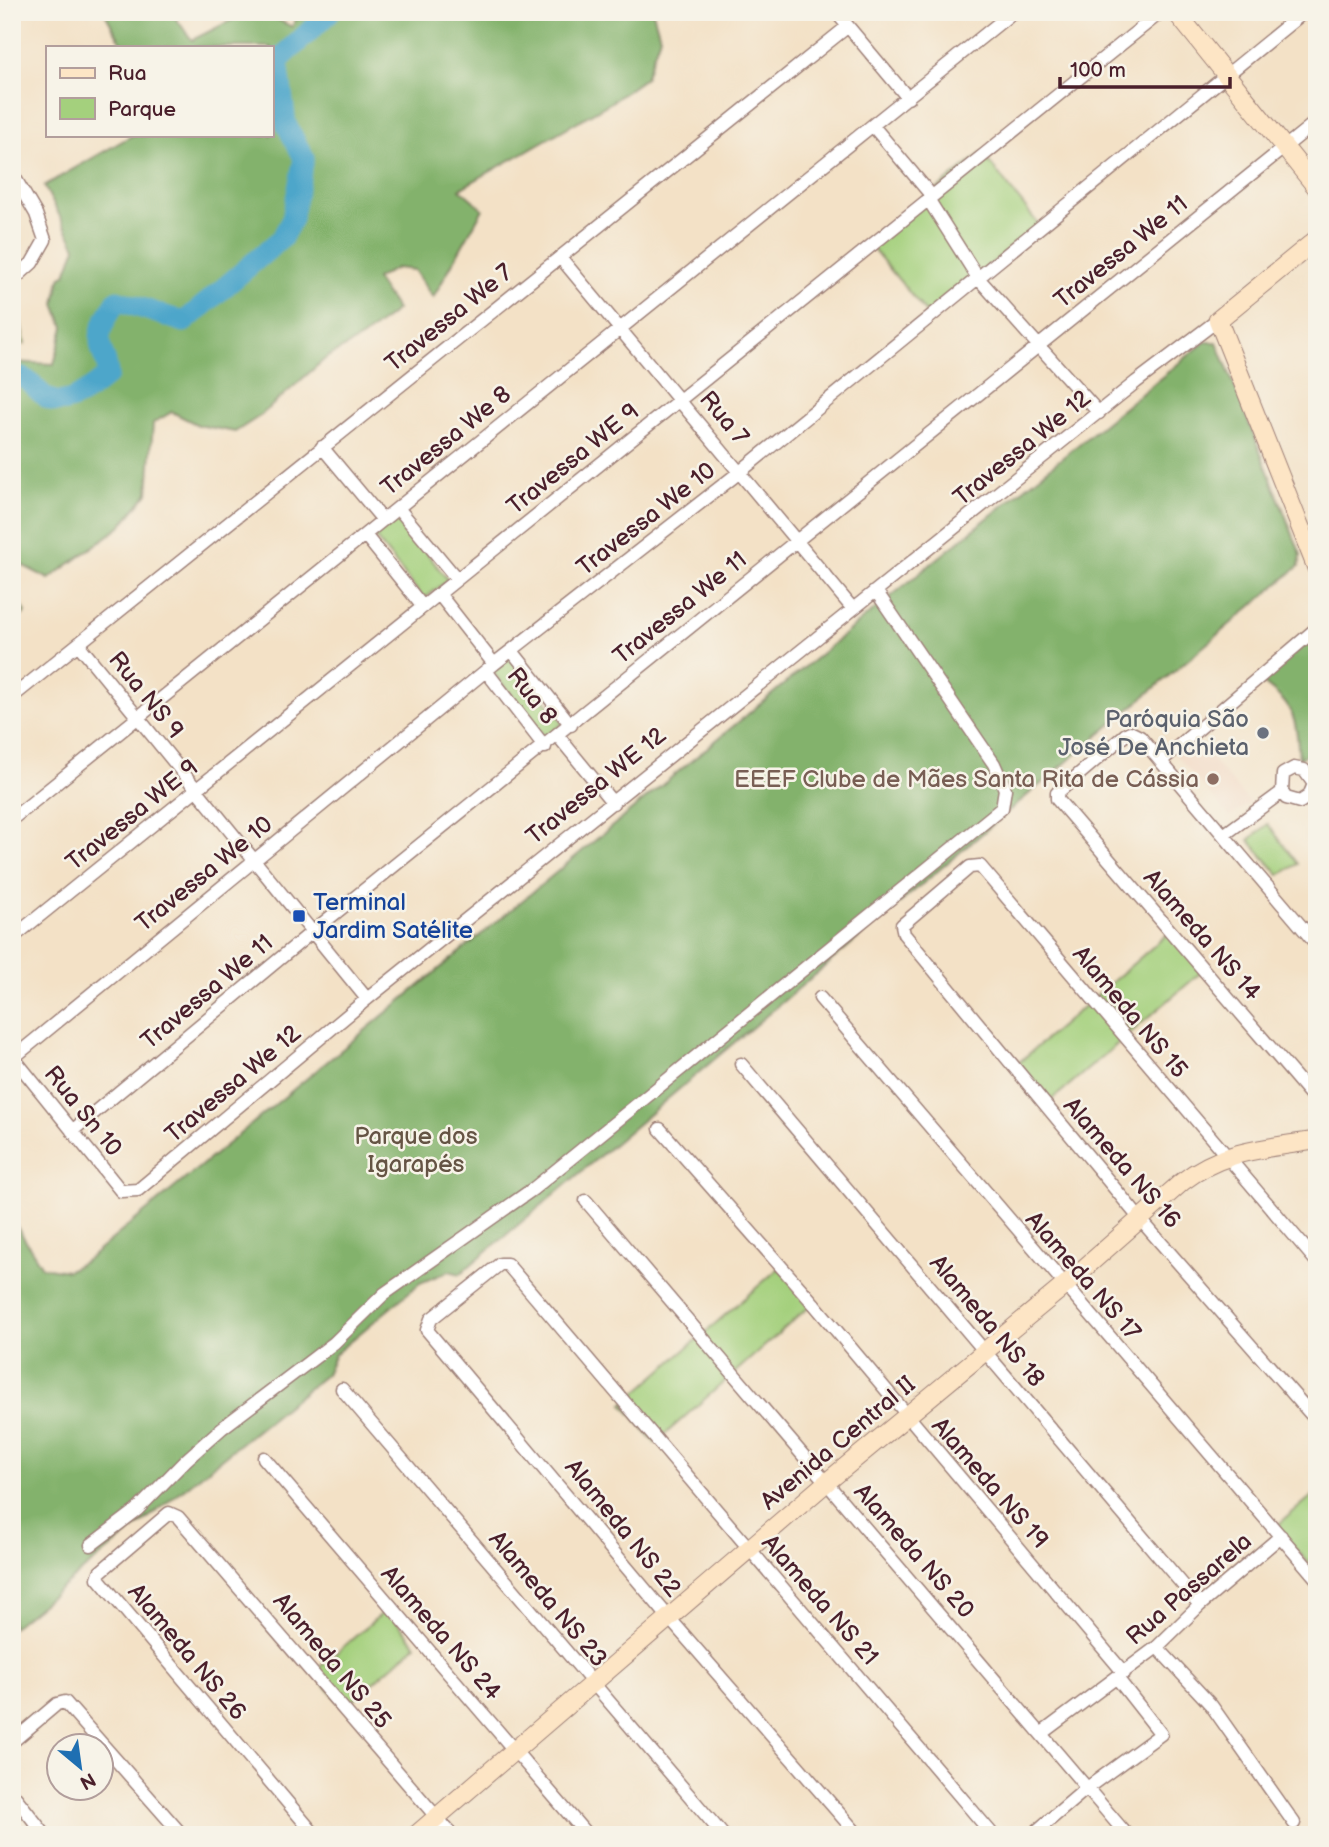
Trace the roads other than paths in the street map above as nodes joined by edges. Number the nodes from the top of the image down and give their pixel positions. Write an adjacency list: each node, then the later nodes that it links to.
1 (836, 12): 6 (street)
2 (1013, 12): 8 (street)
3 (1161, 12): 14 (street, Travessa WE 9)
4 (1176, 12): 7 (street)
5 (1304, 12): 7 (street, Travessa We 10)
6 (847, 27): 8 (street); 16 (street, Travessa We 7)
7 (1227, 75): 11 (street); 17 (street, Travessa We 10)
8 (908, 98): 10 (street, Travessa We 8)
9 (1317, 121): 11 (street, Travessa We 11)
10 (873, 126): 14 (street); 20 (street, Travessa We 8)
11 (1284, 147): 13 (street); 21 (street, Travessa We 11)
12 (13, 177): 18 (street)
13 (1317, 188)
14 (930, 197): 17 (street); 22 (street, Travessa WE 9)
15 (1317, 239): 19 (street)
16 (560, 257): 20 (street, Rua 7); 24 (street, Travessa We 7)
17 (978, 278): 21 (street); 25 (street, Travessa We 10)
18 (12, 281)
19 (1218, 320): 23 (street, Travessa We 12); 30 (street)
20 (620, 326): 22 (street, Rua 7); 26 (street, Travessa We 8)
21 (1041, 345): 23 (street); 29 (street, Travessa We 11)
22 (681, 400): 25 (street, Rua 7); 31 (street, Travessa WE 9)
23 (1099, 413): 32 (street, Travessa We 12)
24 (322, 447): 27 (street); 37 (street, Travessa We 7)
25 (741, 471): 29 (street, Rua 7); 38 (street, Travessa We 10)
26 (398, 508): 27 (street, Travessa We 8); 31 (street)
27 (383, 520): 28 (street, Travessa We 8)
28 (365, 535): 34 (street); 41 (street, Travessa We 8)
29 (795, 541): 35 (street, Rua 7); 42 (street, Travessa We 11)
30 (1317, 569)
31 (457, 579): 33 (street, Travessa WE 9)
32 (876, 591): 35 (street, Travessa We 12); 80 (street)
33 (439, 594): 34 (street, Travessa WE 9); 39 (street, Rua 8)
34 (423, 607): 47 (street, Travessa WE 9)
35 (853, 609): 49 (street, Travessa WE 12)
36 (1317, 628): 45 (street)
37 (78, 644): 40 (street); 41 (street, Rua NS 9)
38 (512, 651): 39 (street, Travessa We 10); 42 (street, Rua 8)
39 (490, 667): 44 (street, Rua 8); 52 (street, Travessa We 10)
40 (12, 697)
41 (137, 718): 47 (street, Rua NS 9); 50 (street, Travessa We 8)
42 (571, 725): 43 (street, Travessa We 11)
43 (558, 736): 44 (street, Travessa We 11); 49 (street, Rua 8)
44 (545, 747): 54 (street, Travessa We 11)
45 (1161, 761): 51 (street); 61 (street, Alameda NS 14)
46 (1313, 773): 48 (street); 48 (street)
47 (196, 789): 52 (street, Rua NS 9); 55 (street, Travessa WE 9)
48 (1282, 792): 51 (street)
49 (613, 803): 58 (street, Travessa WE 12)
50 (12, 819)
51 (1224, 834): 56 (street)
52 (254, 859): 54 (street, Rua NS 9); 59 (street, Travessa We 10)
53 (901, 927): 65 (street, Alameda NS 15); 68 (street, Alameda NS 16)
54 (312, 932): 58 (street, Rua NS 9); 63 (street, Travessa We 11)
55 (12, 938)
56 (1317, 944)
57 (820, 998): 71 (street, Alameda NS 17)
58 (367, 999): 66 (street, Travessa We 12)
59 (13, 1057): 63 (street, Rua Sn 10)
60 (741, 1064): 72 (street, Alameda NS 18)
61 (1317, 1102)
62 (660, 1129): 74 (street, Alameda NS 19)
63 (72, 1131): 66 (street, Rua Sn 10)
64 (1317, 1140): 65 (street, Avenida Central II)
65 (1224, 1156): 68 (street, Avenida Central II); 69 (street, Alameda NS 15)
66 (121, 1191)
67 (586, 1201): 77 (street, Alameda NS 20)
68 (1140, 1219): 71 (street, Avenida Central II); 75 (street, Alameda NS 16)
69 (1317, 1262)
70 (508, 1265): 81 (street, Alameda NS 21); 84 (street, Alameda NS 22)
71 (1064, 1286): 72 (street, Avenida Central II); 79 (street, Alameda NS 17)
72 (984, 1352): 74 (street, Avenida Central II); 83 (street, Alameda NS 18)
73 (342, 1388): 87 (street, Alameda NS 23)
74 (907, 1419): 77 (street, Avenida Central II); 86 (street, Alameda NS 19)
75 (1317, 1421)
76 (264, 1458): 90 (street, Alameda NS 24)
77 (827, 1482): 81 (street, Avenida Central II); 88 (street, Alameda NS 20)
78 (178, 1517): 93 (street, Alameda NS 25); 97 (street, Alameda NS 26)
79 (1281, 1536): 82 (street, Alameda NS 17); 83 (street, Rua Passarela)
80 (91, 1545)
81 (748, 1550): 84 (street, Avenida Central II); 103 (street, Alameda NS 21)
82 (1316, 1576)
83 (1200, 1605): 85 (street, Rua Passarela)
84 (670, 1619): 87 (street, Avenida Central II); 102 (street, Alameda NS 22)
85 (1157, 1647): 86 (street, Rua Passarela); 94 (street)
86 (1120, 1676): 88 (street, Rua Passarela); 91 (street, Alameda NS 19)
87 (593, 1685): 90 (street, Avenida Central II); 101 (street, Alameda NS 23)
88 (1042, 1733): 91 (street, Alameda NS 20)
89 (12, 1742): 96 (street)
90 (515, 1750): 93 (street, Avenida Central II); 100 (street, Alameda NS 24)
91 (1087, 1788): 104 (street); 105 (street, Alameda NS 20)
92 (12, 1793): 95 (street)
93 (436, 1817): 98 (street, Avenida Central II); 99 (street, Alameda NS 25)
94 (1294, 1824)
95 (45, 1835)
96 (182, 1835)
97 (315, 1835)
98 (415, 1835)
99 (452, 1835)
100 (587, 1835)
101 (723, 1835)
102 (858, 1835)
103 (993, 1835)
104 (1032, 1835)
105 (1126, 1835)

